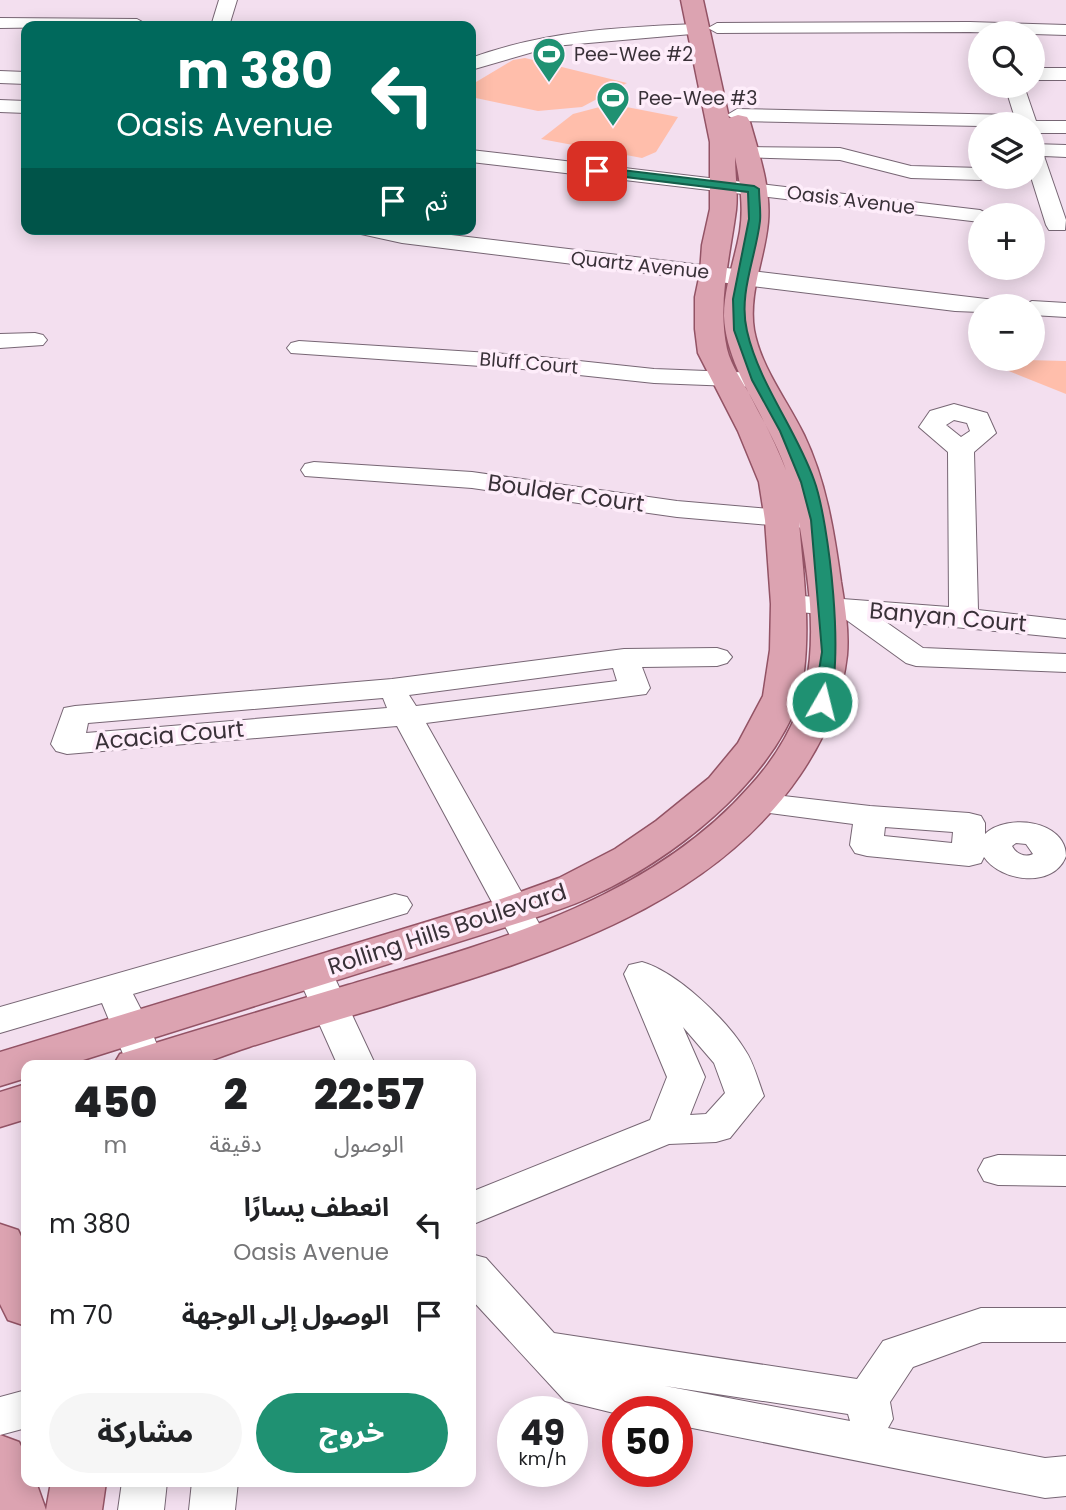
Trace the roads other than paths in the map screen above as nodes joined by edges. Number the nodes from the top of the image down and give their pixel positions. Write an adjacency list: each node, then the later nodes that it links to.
1 (228, 0): 4 (street)
2 (980, 10): 5 (street)
3 (705, 14): 8 (street); 11 (street); 18 (main road, Rolling Hills Boulevard); 29 (main road, Rolling Hills Boulevard)
4 (222, 21)
5 (987, 21)
6 (0, 23): 7 (street)
7 (21, 23)
8 (968, 30)
9 (1045, 30): 10 (street)
10 (1066, 30)
11 (476, 62)
12 (1045, 74): 13 (street)
13 (1066, 74)
14 (0, 77): 15 (street)
15 (21, 78)
16 (0, 106): 17 (street)
17 (21, 107)
18 (737, 116): 19 (street); 24 (main road, Rolling Hills Boulevard)
19 (968, 122)
20 (1045, 125): 21 (street)
21 (1066, 127)
22 (1045, 150): 23 (street)
23 (1066, 151)
24 (745, 153): 26 (street); 29 (main road, Rolling Hills Boulevard)
25 (476, 157): 29 (street, Oasis Avenue)
26 (968, 174)
27 (1045, 177): 28 (street)
28 (1066, 178)
29 (738, 187): 31 (street, Oasis Avenue); 34 (main road, Rolling Hills Boulevard)
30 (1042, 189): 32 (street)
31 (968, 215)
32 (1061, 225)
33 (400, 235): 34 (street, Quartz Avenue)
34 (729, 275): 35 (street, Quartz Avenue); 41 (main road, Rolling Hills Boulevard)
35 (968, 305)
36 (1045, 309): 37 (street)
37 (1066, 310)
38 (36, 340): 39 (street)
39 (0, 341)
40 (299, 348): 41 (street, Bluff Court)
41 (742, 380): 44 (main road, Rolling Hills Boulevard); 45 (main road, Rolling Hills Boulevard)
42 (961, 449): 48 (street)
43 (314, 470): 44 (street, Boulder Court)
44 (782, 520): 45 (street, Boulder Court); 46 (main road, Rolling Hills Boulevard)
45 (817, 520): 47 (main road, Rolling Hills Boulevard)
46 (789, 604): 47 (street, Banyan Court); 60 (main road, Rolling Hills Boulevard)
47 (838, 607): 48 (street, Banyan Court); 52 (street); 57 (main road, Rolling Hills Boulevard)
48 (964, 617): 49 (street, Banyan Court)
49 (1066, 629)
50 (717, 657): 51 (street, Acacia Court)
51 (624, 658): 53 (street, Acacia Court); 55 (street, Acacia Court)
52 (1066, 663)
53 (551, 666): 54 (street, Acacia Court); 55 (street)
54 (391, 688): 56 (street); 56 (street, Acacia Court)
55 (560, 698): 56 (street, Acacia Court)
56 (407, 716): 60 (street)
57 (758, 803): 58 (street); 60 (main road, Rolling Hills Boulevard)
58 (1058, 856)
59 (395, 905): 61 (street)
60 (522, 926): 62 (main road, Rolling Hills Boulevard)
61 (111, 987): 63 (street); 64 (street)
62 (322, 990): 64 (main road, Rolling Hills Boulevard); 66 (street)
63 (1, 1020)
64 (137, 1052): 65 (main road, Rolling Hills Boulevard)
65 (73, 1060)
66 (353, 1060)
67 (21, 1066): 68 (main road, Rolling Hills Boulevard)
68 (0, 1069)
69 (21, 1103): 70 (main road)
70 (0, 1110)
71 (665, 1130): 74 (street)
72 (998, 1170): 73 (street)
73 (1066, 1171)
74 (476, 1207)
75 (0, 1244): 77 (main road)
76 (476, 1276): 79 (street)
77 (21, 1292)
78 (1066, 1325): 80 (street)
79 (542, 1349): 80 (street); 83 (street)
80 (868, 1399): 83 (street)
81 (21, 1410): 82 (street)
82 (0, 1416)
83 (874, 1445): 85 (street)
84 (0, 1459): 89 (main road)
85 (1066, 1476)
86 (78, 1487): 90 (main road)
87 (144, 1487): 91 (street)
88 (214, 1487): 92 (street)
89 (18, 1510)
90 (74, 1510)
91 (141, 1510)
92 (212, 1510)

